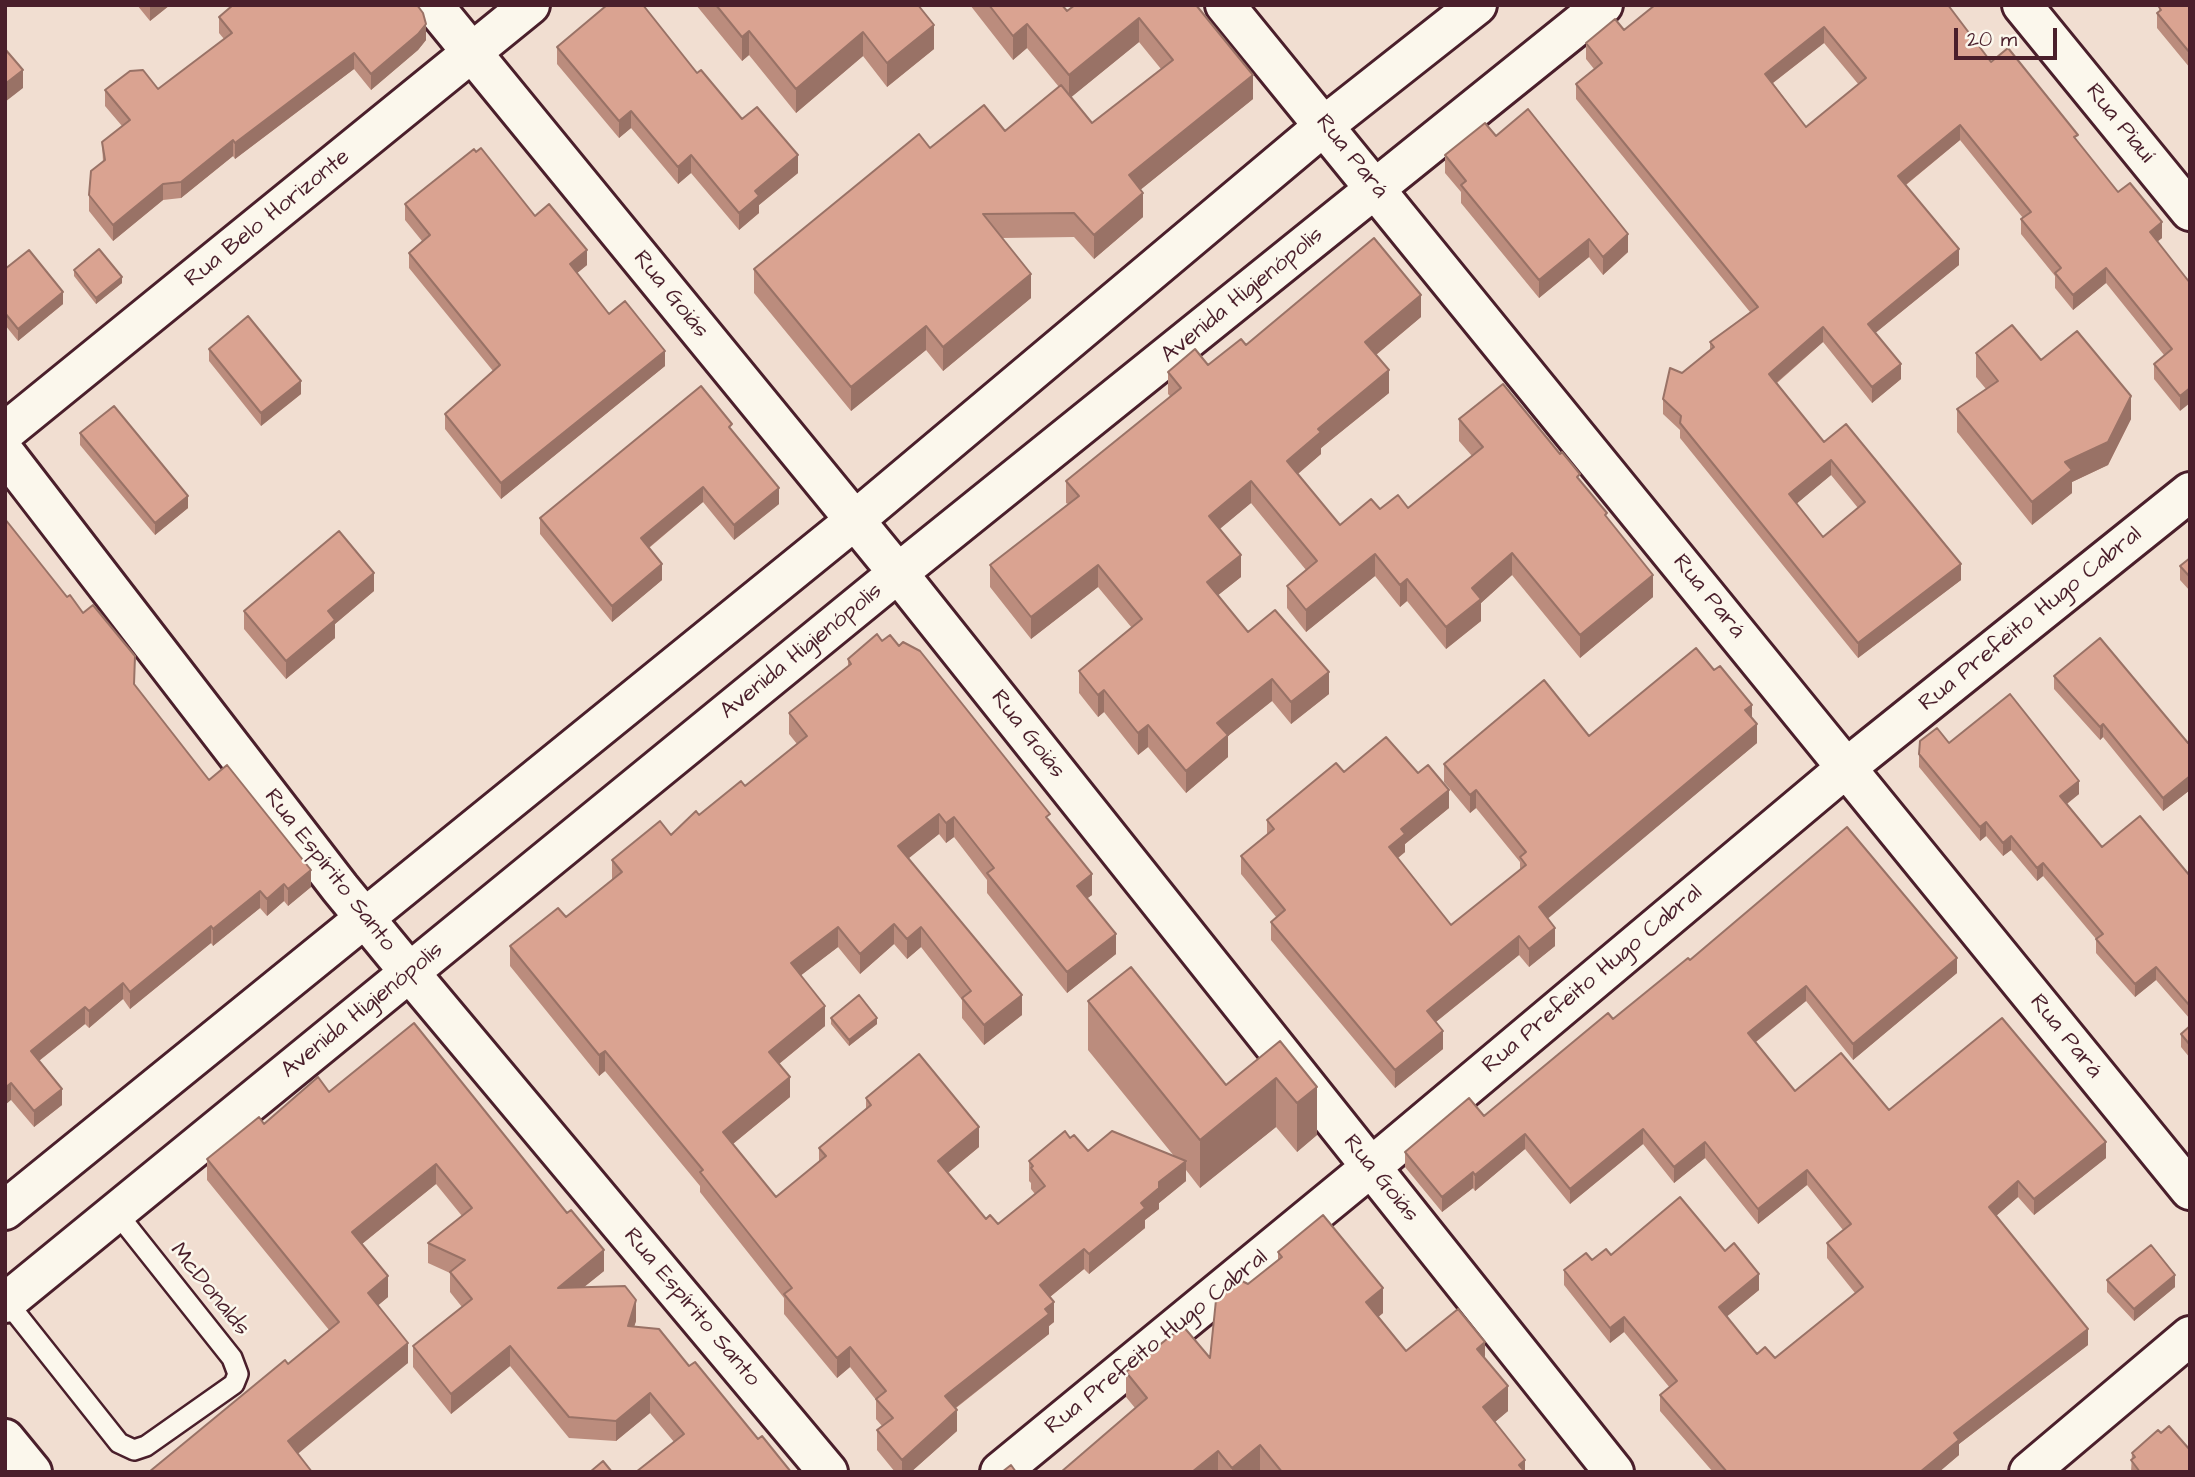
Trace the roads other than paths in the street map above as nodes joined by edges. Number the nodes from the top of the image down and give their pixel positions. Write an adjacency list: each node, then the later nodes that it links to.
1 (433, 5): 7 (main road, Rua Goiás)
2 (530, 5): 7 (main road, Rua Belo Horizonte)
3 (1225, 5): 8 (main road, Rua Pará)
4 (1477, 5): 8 (main road)
5 (1603, 5): 9 (main road, Avenida Higienópolis)
6 (2022, 5): 10 (main road, Rua Piauí)
7 (472, 54): 11 (main road, Rua Belo Horizonte); 14 (main road, Rua Goiás)
8 (1325, 125): 9 (main road, Rua Pará); 14 (main road)
9 (1377, 188): 15 (main road, Avenida Higienópolis); 16 (main road, Rua Pará)
10 (2190, 211)
11 (5, 432)
12 (5, 453): 17 (main road, Rua Espírito Santo)
13 (2190, 492): 16 (main road, Rua Prefeito Hugo Cabral)
14 (856, 520): 15 (main road, Rua Goiás); 17 (main road)
15 (898, 573): 18 (main road, Avenida Higienópolis); 19 (main road, Rua Goiás)
16 (1846, 768): 19 (main road, Rua Prefeito Hugo Cabral); 20 (main road, Rua Pará)
17 (363, 917): 18 (main road, Rua Espírito Santo); 21 (main road)
18 (410, 973): 22 (main road, Avenida Higienópolis); 27 (main road, Rua Espírito Santo)
19 (1371, 1167): 28 (main road, Rua Prefeito Hugo Cabral); 29 (main road, Rua Goiás)
20 (2190, 1190)
21 (5, 1210)
22 (116, 1212): 23 (main road, Avenida Higienópolis); 23 (lane, McDonalds)
23 (6, 1303)
24 (2190, 1336): 30 (main road)
25 (5, 1439): 26 (main road)
26 (32, 1472)
27 (828, 1472)
28 (1000, 1472)
29 (1614, 1472)
30 (2029, 1472)

